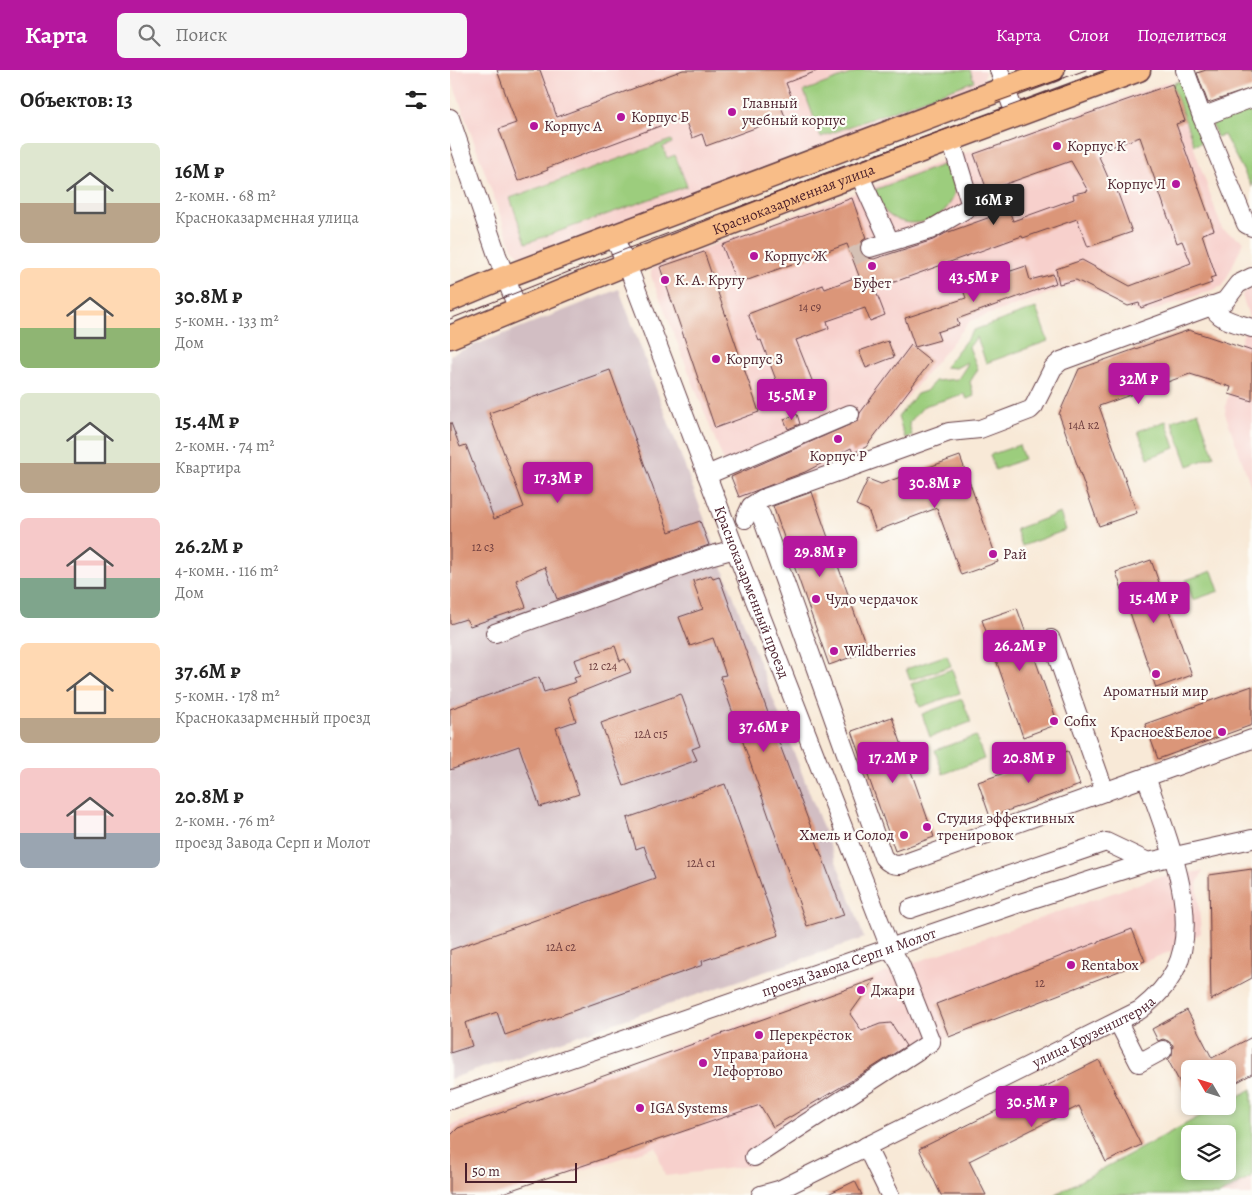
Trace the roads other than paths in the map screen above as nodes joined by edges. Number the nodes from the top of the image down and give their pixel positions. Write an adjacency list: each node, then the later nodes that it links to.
1 (1052, 70): 4 (main road, Красноказарменная улица)
2 (1139, 70): 6 (main road, Красноказарменная улица)
3 (1186, 70): 7 (street)
4 (1002, 79): 6 (street); 12 (main road, Красноказарменная улица)
5 (1252, 98): 7 (street)
6 (1016, 117): 9 (main road, Красноказарменная улица)
7 (1202, 117): 11 (street)
8 (450, 118): 17 (street)
9 (951, 140): 10 (main road, Красноказарменная улица); 13 (street)
10 (859, 174): 13 (street); 15 (main road, Красноказарменная улица)
11 (1252, 227)
12 (614, 237): 15 (street, Красноказарменный проезд); 17 (main road, Красноказарменная улица)
13 (890, 242): 14 (street)
14 (870, 248)
15 (627, 264): 20 (main road, Красноказарменная улица); 24 (street, Красноказарменный проезд)
16 (1252, 276): 19 (street)
17 (506, 277): 18 (main road, Красноказарменная улица); 20 (street)
18 (450, 300)
19 (1212, 305): 21 (street); 25 (street)
20 (518, 310): 22 (main road, Красноказарменная улица)
21 (1252, 328)
22 (450, 337)
23 (850, 414): 24 (street)
24 (707, 475): 26 (street, Красноказарменный проезд)
25 (761, 516): 26 (street); 32 (street)
26 (726, 524): 27 (street, Красноказарменный проезд)
27 (735, 549): 28 (street); 37 (street, Красноказарменный проезд)
28 (495, 633)
29 (1051, 639): 32 (street)
30 (1252, 739): 31 (street)
31 (1146, 777): 32 (street); 34 (street, улица Крузенштерна)
32 (1105, 792)
33 (1252, 838): 34 (street, проезд Завода Серп и Молот)
34 (1174, 855): 35 (street, проезд Завода Серп и Молот); 38 (street, улица Крузенштерна)
35 (1148, 862): 36 (street); 37 (street, проезд Завода Серп и Молот)
36 (910, 909)
37 (890, 948): 40 (street, проезд Завода Серп и Молот); 42 (street, Красноказарменный проезд)
38 (1118, 1022): 39 (street); 41 (street, улица Крузенштерна)
39 (1163, 1050)
40 (450, 1100)
41 (866, 1146): 43 (street, улица Крузенштерна); 44 (street)
42 (754, 1157)
43 (761, 1195)
44 (890, 1195)

